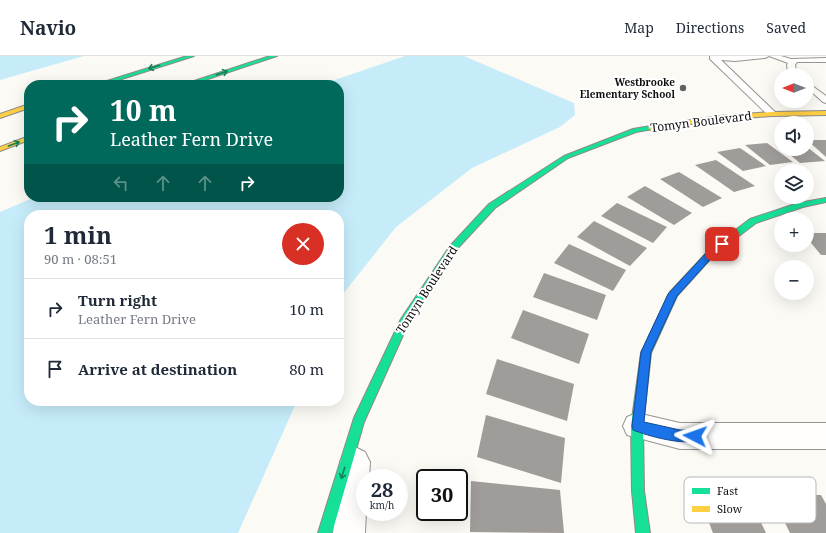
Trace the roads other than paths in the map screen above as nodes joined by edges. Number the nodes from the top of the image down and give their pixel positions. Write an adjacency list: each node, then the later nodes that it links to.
1 (192, 56): 9 (main road, one-way to 9)
2 (275, 56): 10 (main road, one-way to 2)
3 (765, 56): 5 (lane)
4 (773, 56): 7 (lane)
5 (713, 57): 15 (lane)
6 (826, 60): 7 (lane)
7 (793, 62): 8 (lane)
8 (792, 68)
9 (113, 80)
10 (201, 80)
11 (814, 90): 12 (lane)
12 (826, 100)
13 (24, 108): 16 (main road)
14 (826, 113): 15 (main road, Tomyn Boulevard)
15 (772, 114): 20 (main road, Tomyn Boulevard)
16 (0, 116)
17 (24, 140): 18 (main road, one-way to 17)
18 (0, 149)
19 (826, 200): 21 (main road)
20 (358, 422): 23 (main road, Tomyn Boulevard, one-way to 23); 24 (street, Tomyn Boulevard)
21 (638, 426): 22 (street); 25 (main road)
22 (826, 436)
23 (325, 533)
24 (349, 533)
25 (642, 533)

